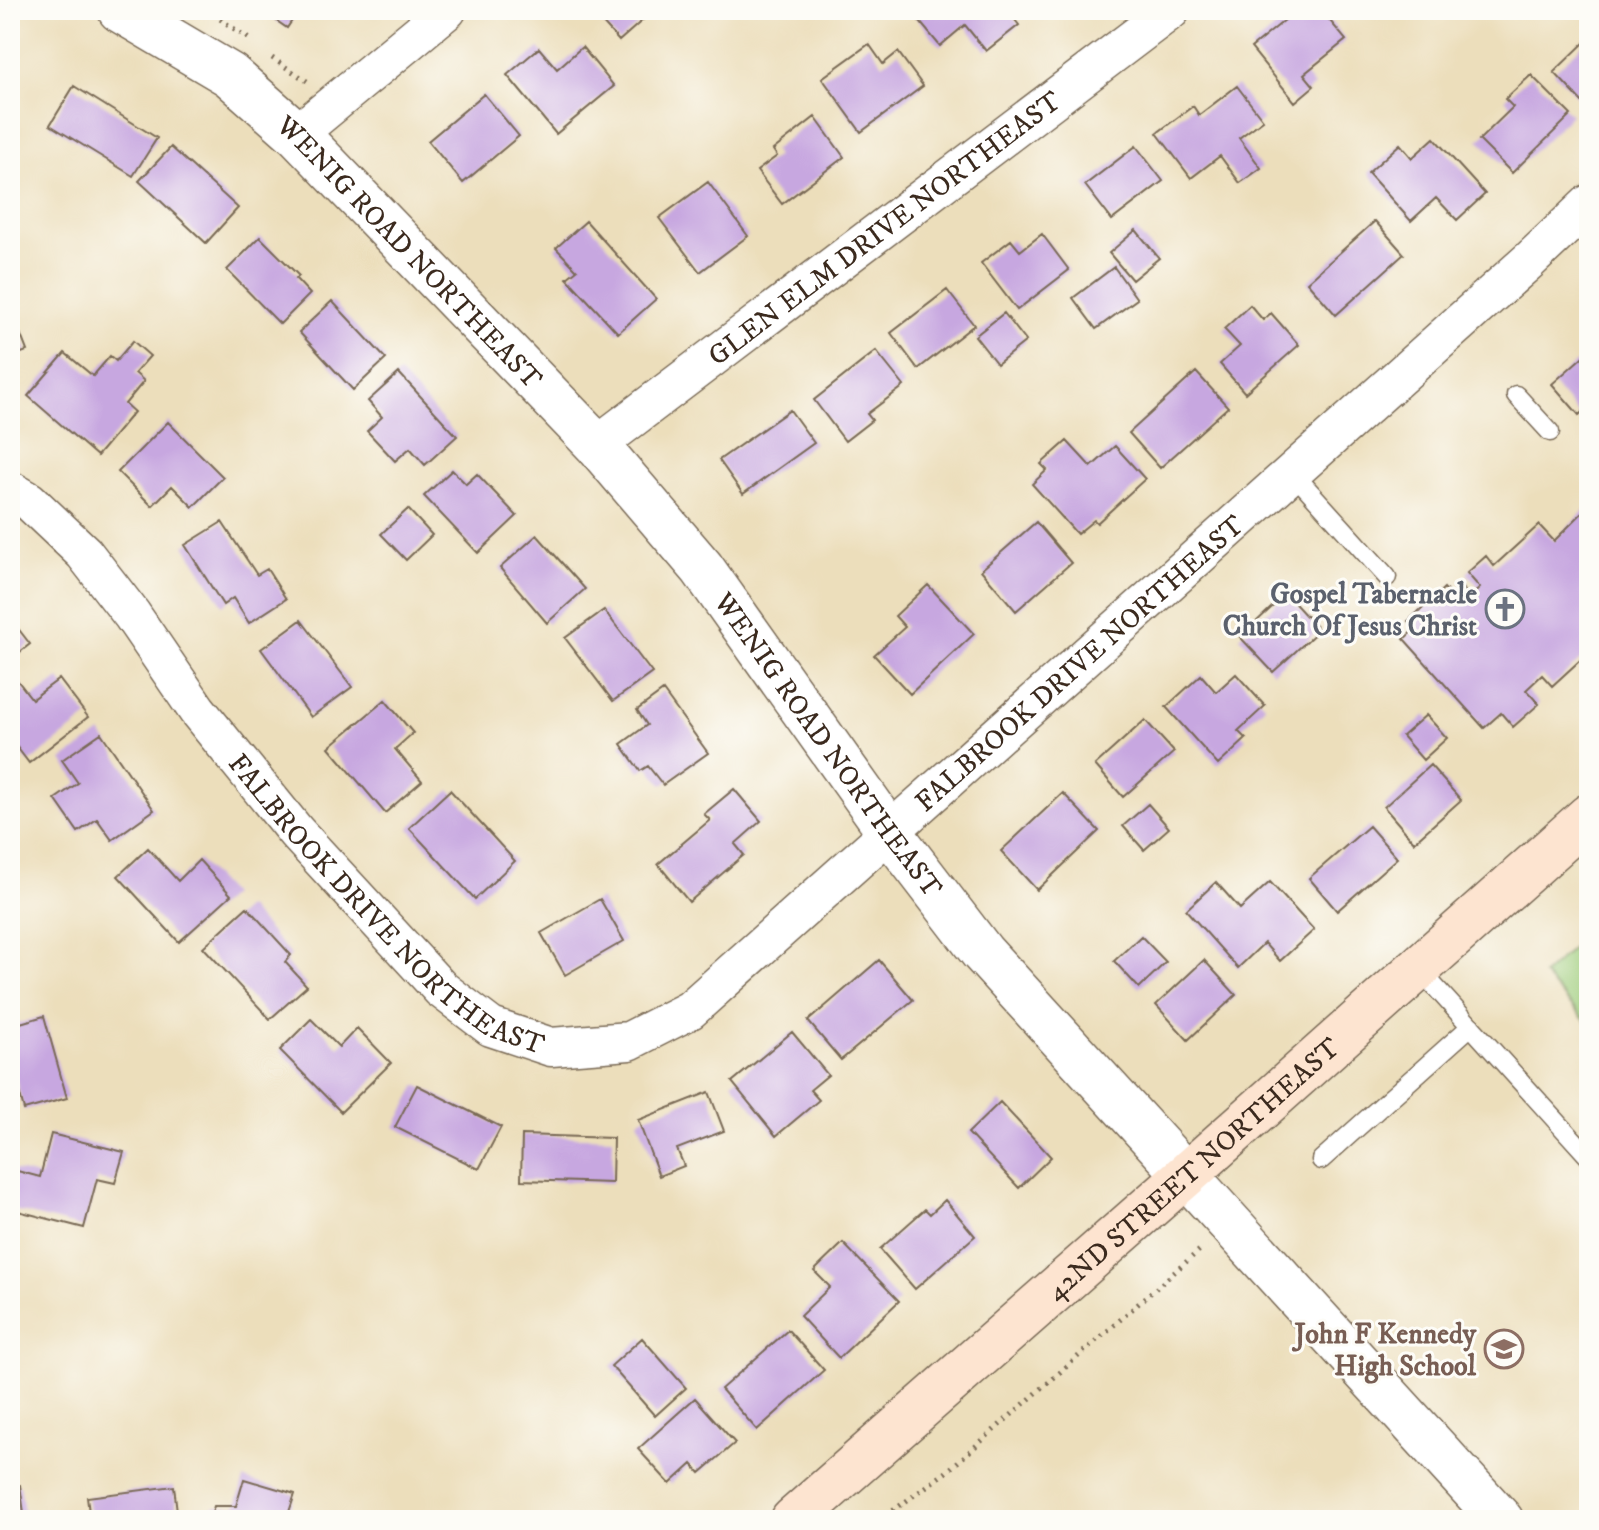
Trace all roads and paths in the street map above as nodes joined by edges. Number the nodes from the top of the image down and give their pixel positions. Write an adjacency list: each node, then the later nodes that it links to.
1 (120, 10): 4 (street, WENIG ROAD NORTHEAST)
2 (447, 10): 4 (street)
3 (1171, 10): 8 (street, GLEN ELM DRIVE NORTHEAST)
4 (297, 134): 8 (street, WENIG ROAD NORTHEAST)
5 (1589, 204): 9 (street, FALBROOK DRIVE NORTHEAST)
6 (1516, 395): 7 (lane)
7 (1550, 432)
8 (597, 445): 13 (street, WENIG ROAD NORTHEAST)
9 (1292, 472): 11 (lane); 13 (street, FALBROOK DRIVE NORTHEAST)
10 (10, 490): 13 (street, FALBROOK DRIVE NORTHEAST)
11 (1387, 577)
12 (1589, 816): 14 (main road, 42ND STREET NORTHEAST)
13 (889, 831): 18 (street, WENIG ROAD NORTHEAST)
14 (1418, 968): 15 (lane); 18 (main road, 42ND STREET NORTHEAST)
15 (1471, 1026): 16 (lane); 17 (lane)
16 (1589, 1157)
17 (1321, 1160)
18 (1186, 1175): 19 (street, WENIG ROAD NORTHEAST); 20 (main road, 42ND STREET NORTHEAST)
19 (1230, 1223): 21 (path); 22 (street, WENIG ROAD NORTHEAST)
20 (793, 1520)
21 (880, 1520)
22 (1501, 1520)

